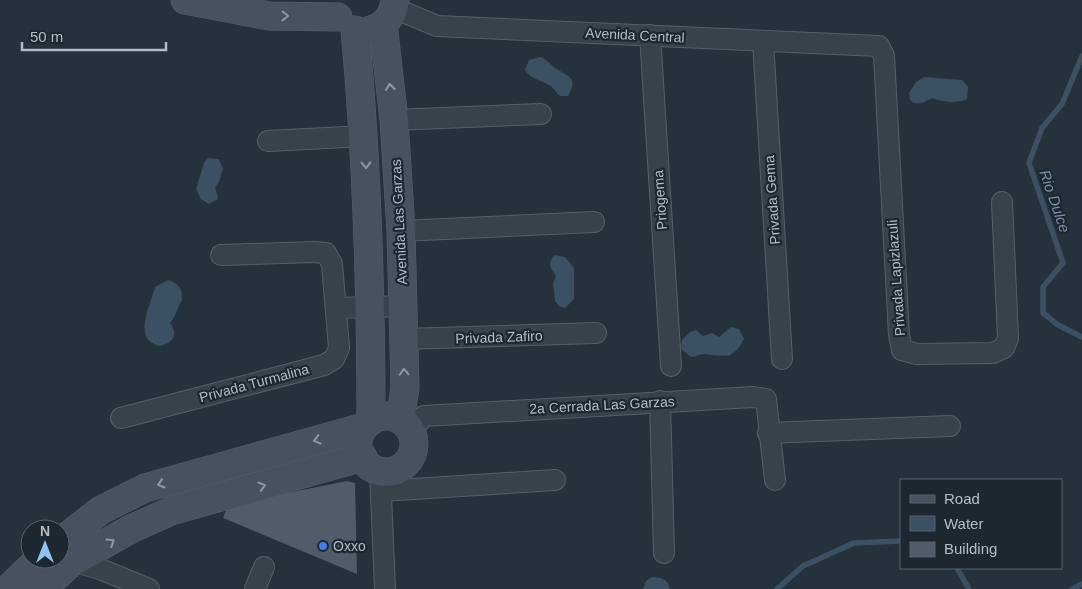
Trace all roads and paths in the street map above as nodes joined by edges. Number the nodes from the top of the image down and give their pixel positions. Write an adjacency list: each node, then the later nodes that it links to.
1 (185, 0): 2 (street)
2 (245, 6): 4 (street, one-way to 4)
3 (391, 11): 4 (street); 5 (street, Avenida Central); 9 (street, Avenida Las Garzas, one-way to 3)
4 (342, 15): 10 (street)
5 (650, 35): 6 (street, Avenida Central); 22 (street, Priogema)
6 (763, 41): 7 (street, Avenida Central); 21 (street, Privada Gema)
7 (880, 46): 12 (street, Privada Lapizlazuli)
8 (541, 114): 9 (street)
9 (394, 120): 14 (street, Avenida Las Garzas)
10 (365, 136): 11 (street); 16 (street, one-way to 16)
11 (268, 141)
12 (1002, 202)
13 (594, 222): 14 (street)
14 (401, 231): 17 (street, Avenida Las Garzas)
15 (221, 255): 18 (street, Privada Turmalina)
16 (371, 306): 17 (street); 18 (street); 25 (street)
17 (402, 306): 20 (street, Avenida Las Garzas)
18 (337, 308): 24 (street, Privada Turmalina)
19 (596, 334): 20 (street, Privada Zafiro)
20 (402, 339): 26 (street, Avenida Las Garzas, one-way to 20)
21 (782, 359)
22 (671, 366)
23 (660, 401): 26 (street, 2a Cerrada Las Garzas); 28 (street, 2a Cerrada Las Garzas); 34 (street)
24 (121, 418)
25 (368, 424): 26 (street, Avenida Las Garzas); 29 (street); 32 (street, Avenida Las Garzas, one-way to 32)
26 (405, 425): 29 (street, Avenida Las Garzas)
27 (950, 426): 28 (street)
28 (768, 432): 31 (street, 2a Cerrada Las Garzas)
29 (375, 473): 30 (street); 33 (street, Avenida Las Garzas, one-way to 29); 43 (street)
30 (555, 480)
31 (774, 480)
32 (70, 547)
33 (70, 552)
34 (664, 553)
35 (70, 556): 41 (street)
36 (264, 567): 42 (street)
37 (29, 569): 39 (street)
38 (55, 569): 40 (street, Avenida Las Garzas)
39 (8, 589)
40 (42, 589)
41 (150, 589)
42 (255, 589)
43 (385, 589)

